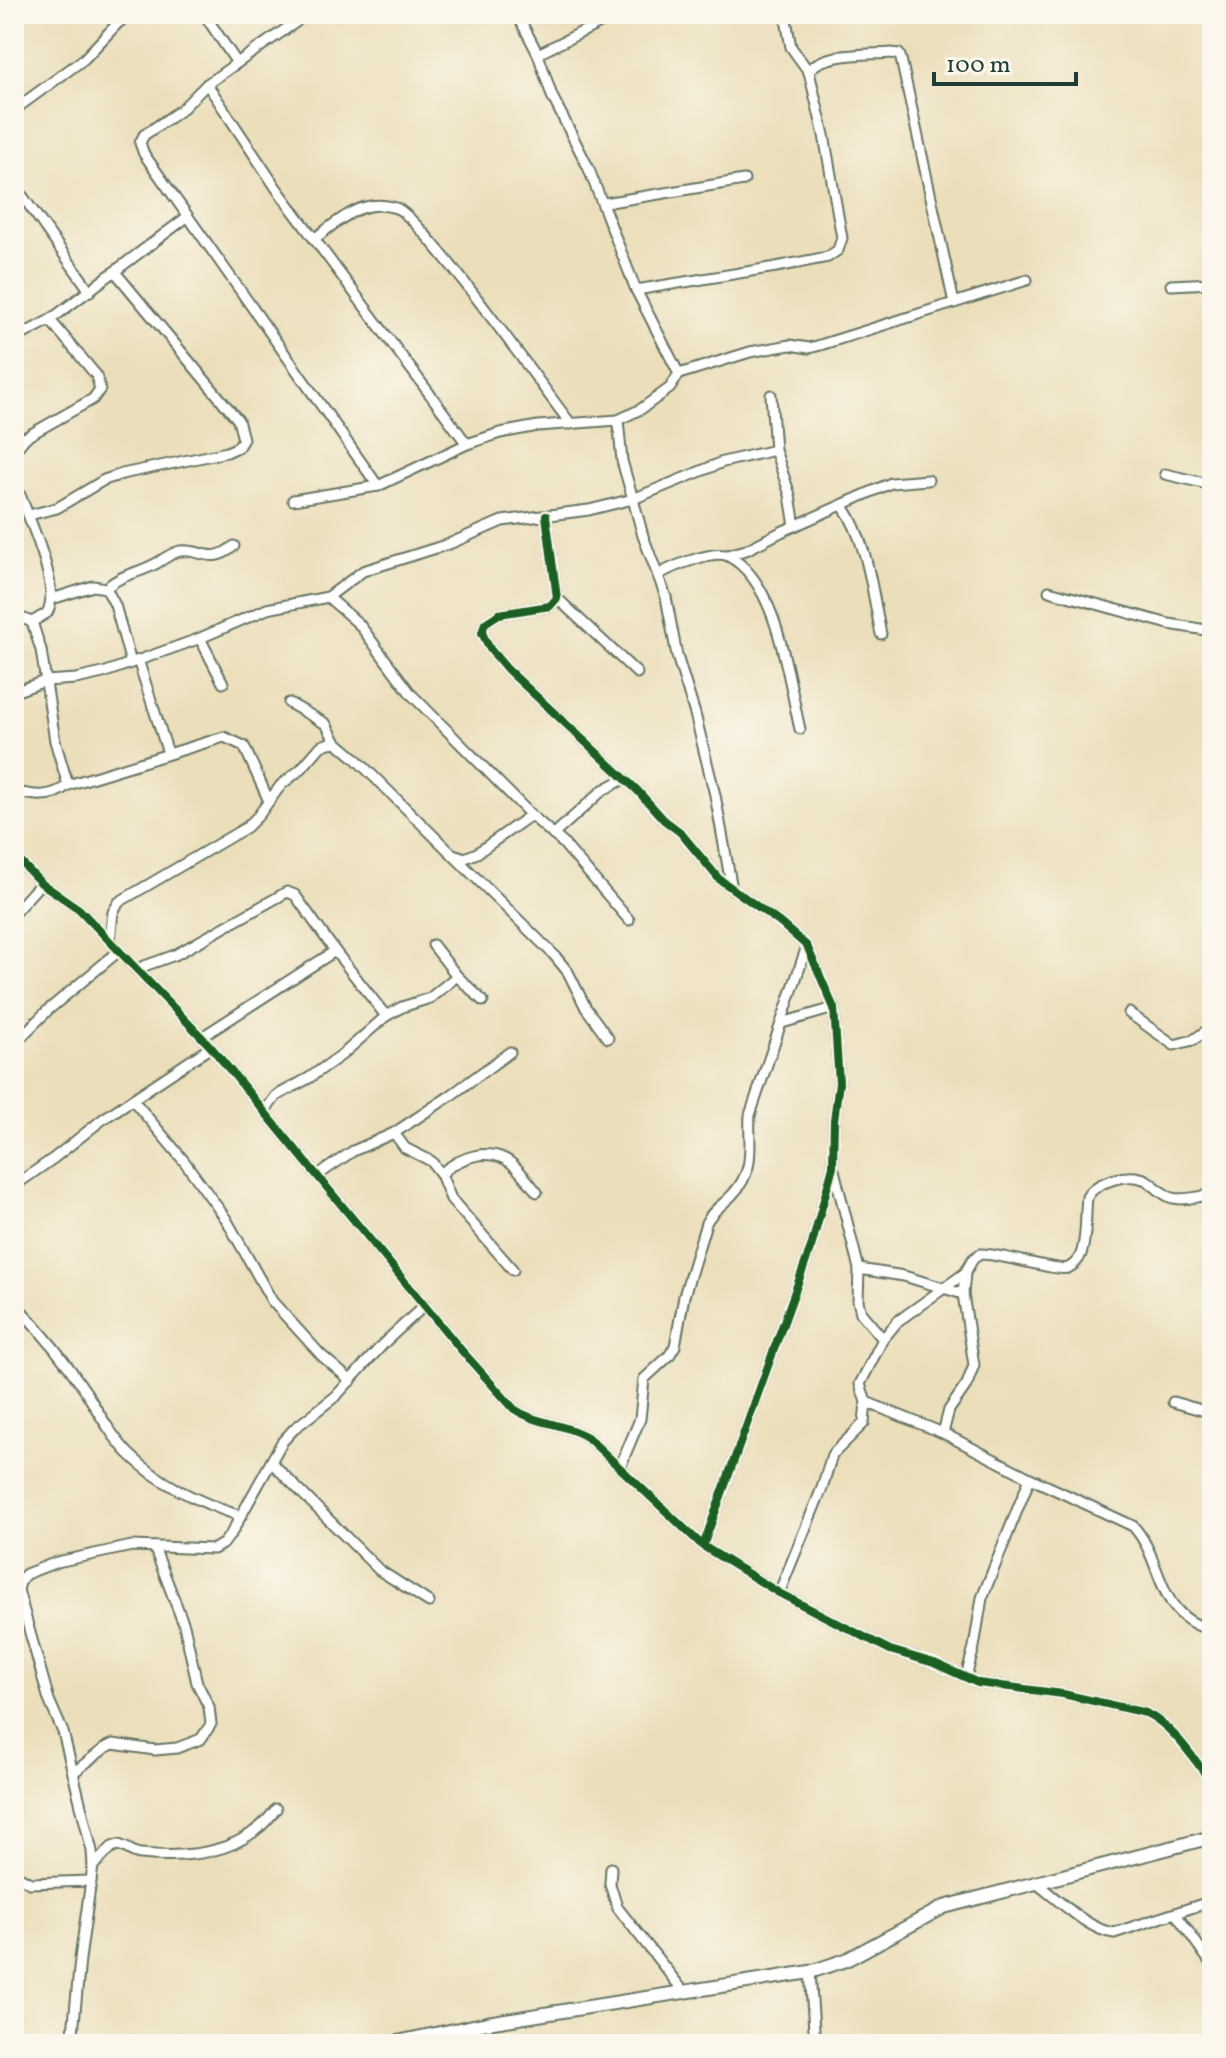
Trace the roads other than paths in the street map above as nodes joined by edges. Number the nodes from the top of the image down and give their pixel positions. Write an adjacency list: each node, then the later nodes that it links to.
1 (133, 14): 7 (street)
2 (204, 14): 9 (street)
3 (303, 14): 9 (street)
4 (517, 14): 8 (street)
5 (618, 14): 8 (street)
6 (785, 14): 10 (street)
7 (116, 19): 12 (street)
8 (538, 54): 15 (street)
9 (237, 63): 11 (street)
10 (809, 72): 22 (street); 24 (street)
11 (207, 84): 16 (street); 17 (street)
12 (14, 110)
13 (744, 180): 15 (street)
14 (14, 184): 23 (street)
15 (604, 203): 22 (street)
16 (187, 217): 18 (street); 38 (street)
17 (314, 239): 30 (street); 31 (street)
18 (116, 273): 23 (street); 42 (street)
19 (1027, 280): 24 (street)
20 (1212, 283): 21 (street)
21 (1171, 285)
22 (636, 290): 27 (street)
23 (90, 291): 25 (street)
24 (954, 303): 27 (street)
25 (50, 320): 26 (street); 33 (street)
26 (14, 339)
27 (679, 374): 29 (street)
28 (771, 395): 32 (street)
29 (618, 420): 30 (street); 39 (street)
30 (571, 424): 31 (street)
31 (467, 444): 38 (street)
32 (775, 450): 39 (street); 44 (street)
33 (14, 451)
34 (1165, 474): 37 (street)
35 (14, 479): 42 (street)
36 (928, 480): 41 (street)
37 (1212, 485)
38 (378, 486): 40 (street)
39 (633, 499): 43 (street); 47 (street)
40 (293, 500)
41 (843, 506): 44 (street); 56 (street)
42 (29, 515): 52 (street)
43 (546, 516): 50 (street); 51 (street)
44 (795, 526): 46 (street)
45 (234, 546): 48 (street)
46 (727, 555): 47 (street); 64 (street)
47 (658, 575): 76 (street)
48 (106, 588): 52 (street); 58 (street)
49 (1049, 591): 55 (street)
50 (328, 597): 57 (street); 71 (street)
51 (557, 598): 59 (street); 67 (street)
52 (52, 599): 54 (street)
53 (14, 615): 54 (street)
54 (32, 622): 60 (street)
55 (1212, 631)
56 (881, 634)
57 (198, 639): 58 (street); 61 (street)
58 (135, 661): 60 (street); 66 (street)
59 (637, 673)
60 (45, 681): 62 (street); 68 (street)
61 (223, 683)
62 (14, 692)
63 (289, 703): 65 (street)
64 (800, 729)
65 (335, 741): 70 (street); 73 (street)
66 (168, 753): 68 (street); 70 (street)
67 (624, 779): 72 (street); 76 (street)
68 (68, 785): 69 (street)
69 (14, 791)
70 (268, 799): 79 (street)
71 (531, 815): 72 (street); 73 (street)
72 (553, 835): 78 (street)
73 (450, 853): 93 (street)
74 (14, 855): 75 (street)
75 (41, 883): 77 (street); 79 (street)
76 (732, 889): 81 (street)
77 (14, 913)
78 (629, 920)
79 (110, 941): 82 (street)
80 (433, 945): 85 (street)
81 (807, 946): 87 (street); 90 (street)
82 (119, 951): 84 (street); 94 (street)
83 (335, 951): 84 (street); 89 (street); 92 (street)
84 (136, 969): 92 (street)
85 (457, 976): 86 (street); 89 (street)
86 (483, 1001)
87 (834, 1008): 90 (street); 100 (street)
88 (1129, 1013): 91 (street)
89 (386, 1016): 98 (street)
90 (782, 1023): 120 (street)
91 (1212, 1027)
92 (202, 1037): 95 (street)
93 (608, 1038)
94 (14, 1044)
95 (211, 1047): 97 (street); 98 (street)
96 (510, 1052): 99 (street)
97 (133, 1100): 103 (street); 114 (street)
98 (265, 1111): 102 (street)
99 (394, 1133): 101 (street); 102 (street)
100 (833, 1166): 106 (street); 123 (street)
101 (441, 1174): 104 (street); 107 (street)
102 (318, 1175): 112 (street)
103 (14, 1186)
104 (537, 1192)
105 (1212, 1194): 108 (street)
106 (859, 1269): 109 (street); 113 (street)
107 (513, 1270)
108 (965, 1273): 109 (street); 110 (street)
109 (944, 1290): 110 (street); 113 (street)
110 (963, 1294): 118 (street)
111 (16, 1305): 122 (street)
112 (425, 1305): 114 (street); 120 (street)
113 (883, 1339): 115 (street)
114 (351, 1381): 119 (street)
115 (866, 1402): 118 (street); 125 (street)
116 (1173, 1402): 117 (street)
117 (1212, 1413)
118 (943, 1433): 121 (street)
119 (271, 1462): 122 (street); 126 (street)
120 (620, 1467): 123 (street)
121 (1030, 1478): 127 (street); 128 (street)
122 (240, 1516): 124 (street)
123 (703, 1546): 125 (street)
124 (154, 1547): 129 (street); 129 (street)
125 (779, 1593): 128 (street)
126 (429, 1602)
127 (1212, 1630)
128 (966, 1677): 130 (street)
129 (73, 1773): 133 (street)
130 (1212, 1783)
131 (276, 1809): 133 (street)
132 (1212, 1837): 137 (street)
133 (93, 1866): 136 (street)
134 (611, 1868): 142 (street)
135 (14, 1874): 136 (street)
136 (91, 1881): 144 (street)
137 (1036, 1883): 139 (street); 141 (street)
138 (1212, 1901): 139 (street)
139 (1176, 1914): 140 (street)
140 (1212, 1965)
141 (810, 1972): 142 (street); 146 (street)
142 (684, 1992): 143 (street)
143 (428, 2039): 145 (street)
144 (72, 2044)
145 (388, 2044)
146 (815, 2044)

